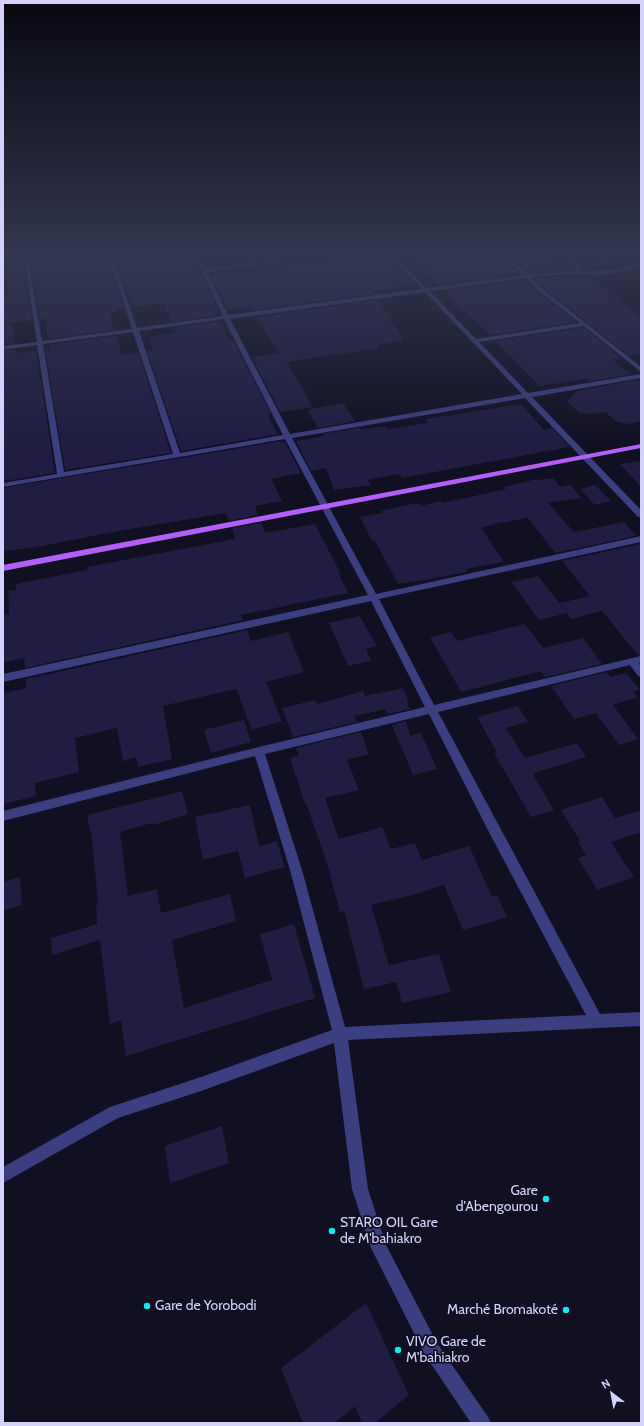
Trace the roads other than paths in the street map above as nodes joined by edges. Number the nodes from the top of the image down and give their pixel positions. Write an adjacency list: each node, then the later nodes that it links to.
1 (226, 317): 15 (street)
2 (37, 318): 10 (street)
3 (132, 318): 8 (street)
4 (222, 318): 8 (street)
5 (452, 318): 9 (street)
6 (577, 318): 7 (street)
7 (586, 324): 9 (street); 12 (street)
8 (136, 330): 10 (street); 17 (street)
9 (475, 341): 14 (street)
10 (41, 342): 11 (street); 19 (street)
11 (3, 348)
12 (641, 370)
13 (641, 376): 14 (street)
14 (527, 395): 15 (street); 18 (street)
15 (288, 436): 17 (street); 21 (street)
16 (641, 446): 18 (main road)
17 (177, 455): 19 (street)
18 (586, 457): 21 (main road); 22 (street)
19 (62, 475): 20 (street)
20 (3, 485)
21 (324, 507): 24 (main road); 25 (street)
22 (641, 514)
23 (641, 539): 25 (street)
24 (3, 568)
25 (374, 598): 28 (street); 29 (street)
26 (636, 660): 27 (street); 29 (street)
27 (641, 673)
28 (3, 678)
29 (432, 709): 30 (street); 33 (street)
30 (259, 751): 31 (street); 34 (street)
31 (3, 816)
32 (641, 1019): 33 (street)
33 (596, 1021): 34 (street)
34 (340, 1034): 35 (street); 36 (street)
35 (3, 1176)
36 (482, 1423)

